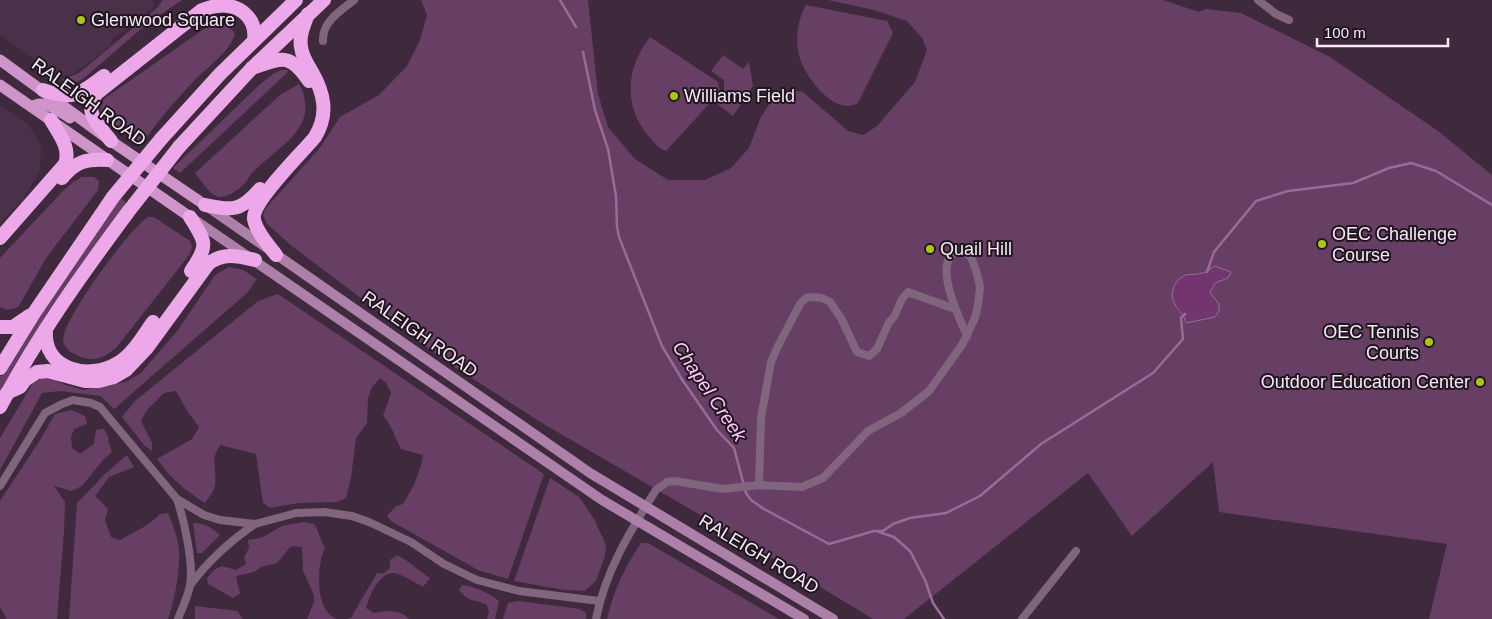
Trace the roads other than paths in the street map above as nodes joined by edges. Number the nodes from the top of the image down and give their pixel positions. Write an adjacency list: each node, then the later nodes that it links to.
1 (204, 0): 13 (highway)
2 (296, 0): 8 (highway)
3 (324, 0): 6 (highway)
4 (354, 0): 9 (street)
5 (1258, 0): 7 (street)
6 (308, 14): 11 (highway); 22 (highway)
7 (1289, 20)
8 (254, 40): 16 (highway); 25 (highway, bridge)
9 (323, 41)
10 (0, 60): 13 (main road, RALEIGH ROAD)
11 (252, 68): 18 (highway); 27 (highway, bridge)
12 (0, 85): 14 (main road, RALEIGH ROAD)
13 (43, 90): 16 (main road, RALEIGH ROAD)
14 (32, 107): 15 (main road, RALEIGH ROAD); 16 (main road)
15 (51, 120): 17 (main road, RALEIGH ROAD); 20 (highway)
16 (111, 141): 18 (main road, RALEIGH ROAD)
17 (107, 160): 19 (main road, RALEIGH ROAD); 21 (highway)
18 (205, 205): 22 (main road, RALEIGH ROAD)
19 (190, 217): 23 (main road, RALEIGH ROAD); 27 (highway)
20 (0, 238)
21 (0, 247)
22 (276, 255): 35 (main road, RALEIGH ROAD)
23 (255, 260): 30 (highway); 36 (main road, RALEIGH ROAD)
24 (955, 310): 28 (street); 28 (street); 32 (street)
25 (34, 312): 26 (highway); 29 (highway)
26 (0, 327)
27 (46, 330): 30 (highway)
28 (967, 336): 32 (street)
29 (0, 368)
30 (7, 393): 31 (highway)
31 (0, 407)
32 (759, 485): 35 (street)
33 (0, 486): 34 (street)
34 (177, 499): 37 (street); 39 (street)
35 (646, 507): 36 (street); 44 (main road, RALEIGH ROAD)
36 (637, 522): 40 (street); 43 (main road, RALEIGH ROAD)
37 (255, 524): 39 (street); 40 (street)
38 (1076, 551): 45 (street)
39 (191, 584): 41 (street)
40 (599, 601): 42 (street)
41 (178, 619)
42 (596, 619)
43 (804, 619)
44 (833, 619)
45 (1022, 619)

